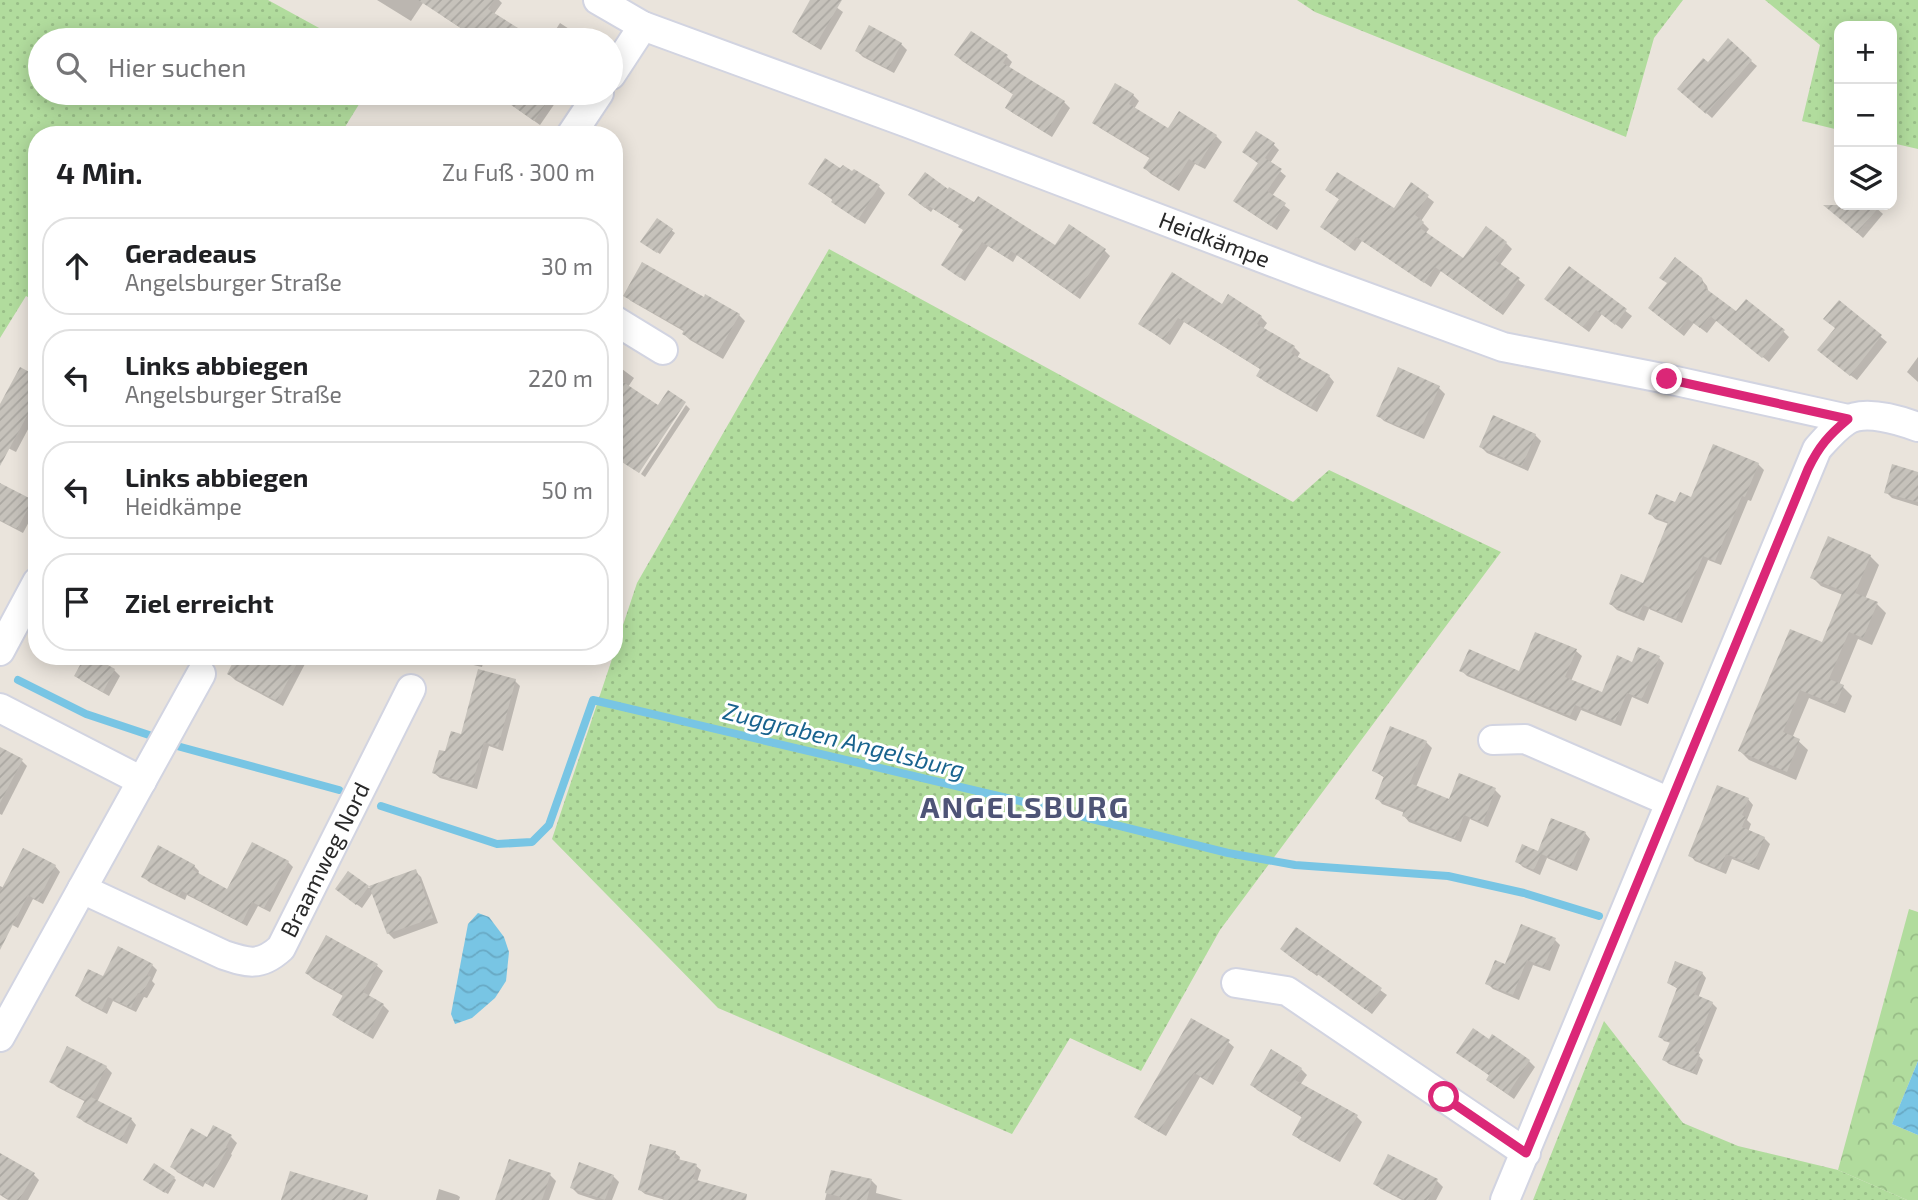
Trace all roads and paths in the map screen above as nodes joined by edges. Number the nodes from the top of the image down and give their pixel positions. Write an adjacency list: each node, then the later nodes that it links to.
1 (598, 0): 2 (street, Heidkämpe)
2 (643, 26): 3 (street); 8 (street, Heidkämpe)
3 (623, 57)
4 (591, 105): 5 (street)
5 (577, 126)
6 (623, 326): 7 (street)
7 (663, 350)
8 (1840, 426): 9 (street, Heidkämpe); 17 (street)
9 (1918, 426)
10 (28, 599): 11 (street)
11 (0, 651)
12 (201, 674): 16 (street)
13 (411, 689): 18 (street, Braamweg Nord)
14 (0, 708): 16 (street)
15 (1493, 740): 17 (street)
16 (142, 781): 18 (street)
17 (1670, 802): 21 (street)
18 (82, 889): 20 (street)
19 (1236, 983): 21 (street)
20 (0, 1037)
21 (1526, 1153): 22 (street)
22 (1505, 1200)

